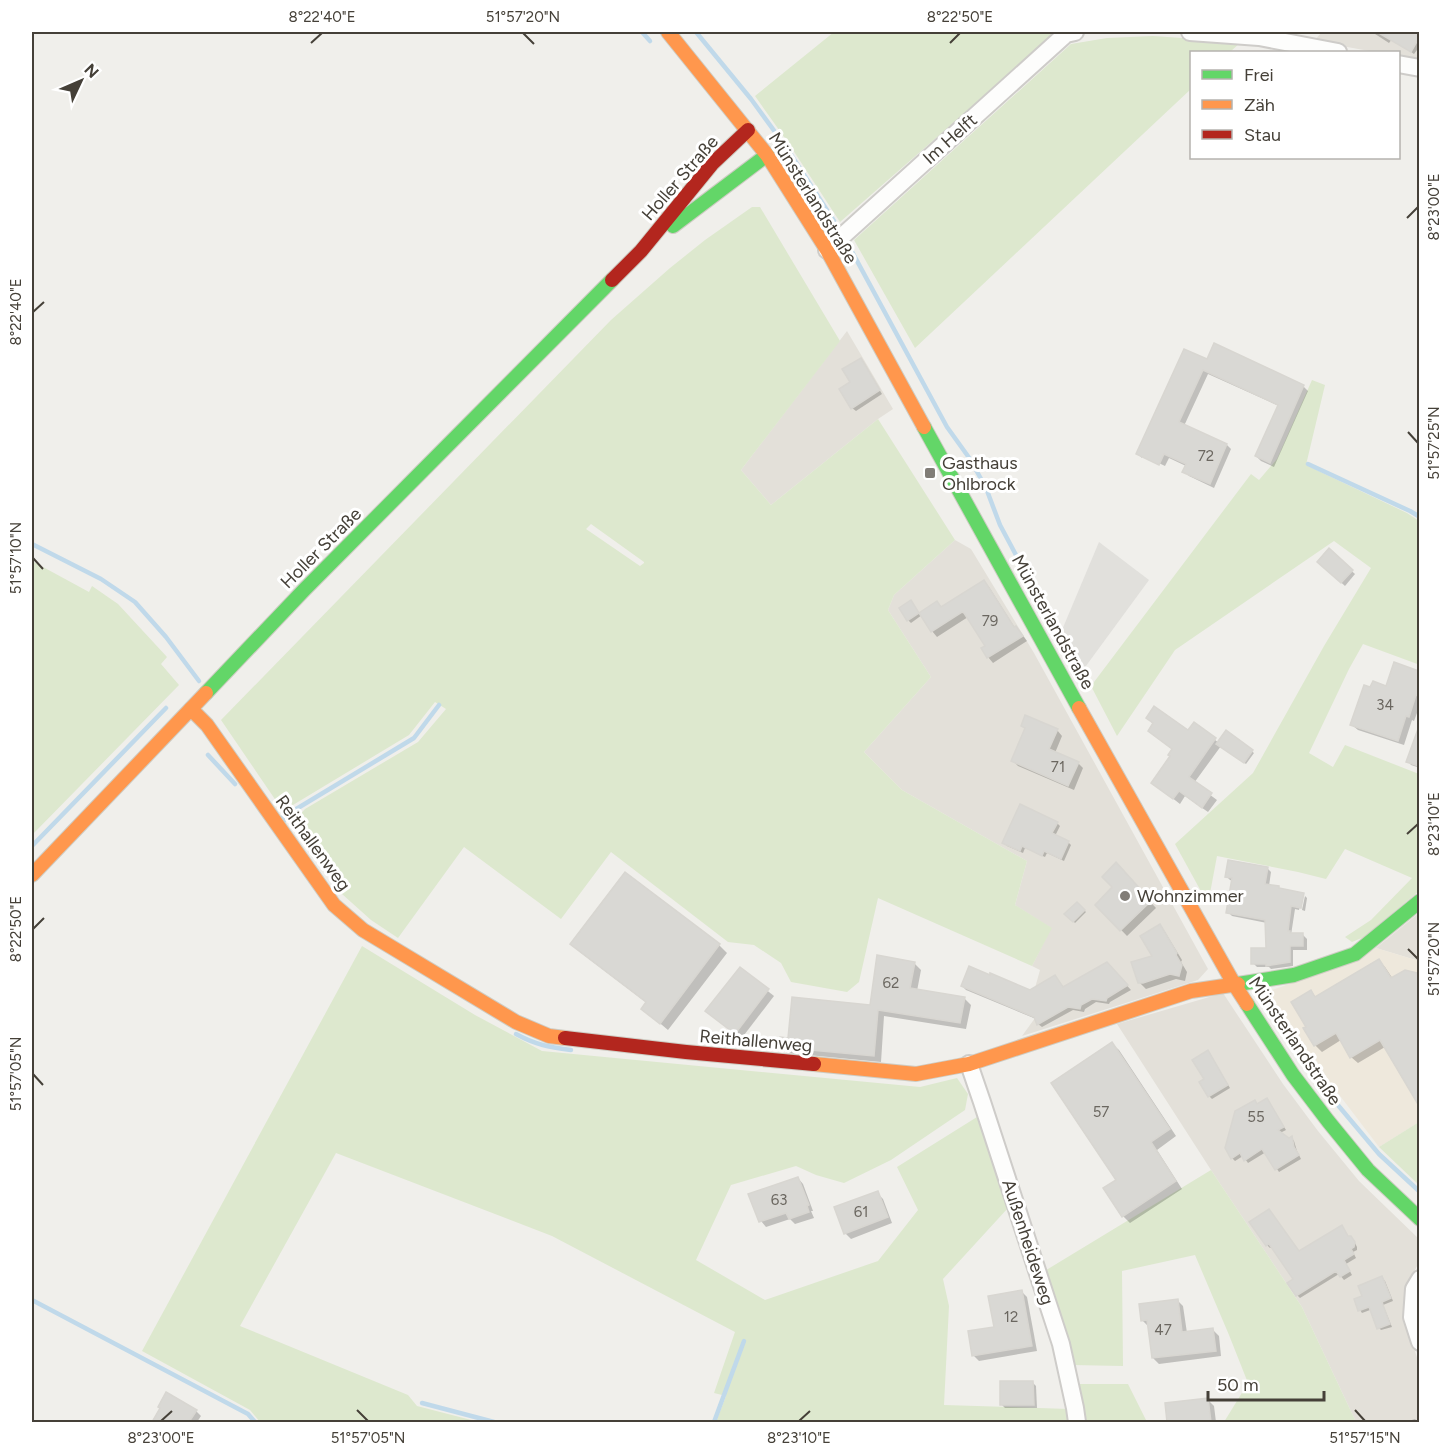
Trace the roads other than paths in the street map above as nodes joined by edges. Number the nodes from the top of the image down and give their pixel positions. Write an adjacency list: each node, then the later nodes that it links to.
1 (668, 32): 7 (street, Münsterlandstraße)
2 (1075, 32): 9 (street, Im Helft)
3 (1191, 32): 4 (street)
4 (1332, 51)
5 (1400, 64): 6 (street)
6 (1419, 68)
7 (748, 130): 8 (street, Münsterlandstraße); 10 (street, Holler Straße)
8 (767, 155): 9 (street, Münsterlandstraße); 10 (street, Holler Straße)
9 (827, 250): 14 (street, Münsterlandstraße)
10 (641, 251): 11 (street, Holler Straße)
11 (192, 709): 12 (street, Holler Straße); 15 (street, Reithallenweg)
12 (32, 875)
13 (1419, 901): 14 (street, Reithallenweg)
14 (1234, 984): 15 (street, Reithallenweg); 16 (street, Münsterlandstraße)
15 (969, 1064): 19 (street, Außenheideweg)
16 (1419, 1219)
17 (1419, 1279): 18 (street)
18 (1419, 1342)
19 (1077, 1422)

